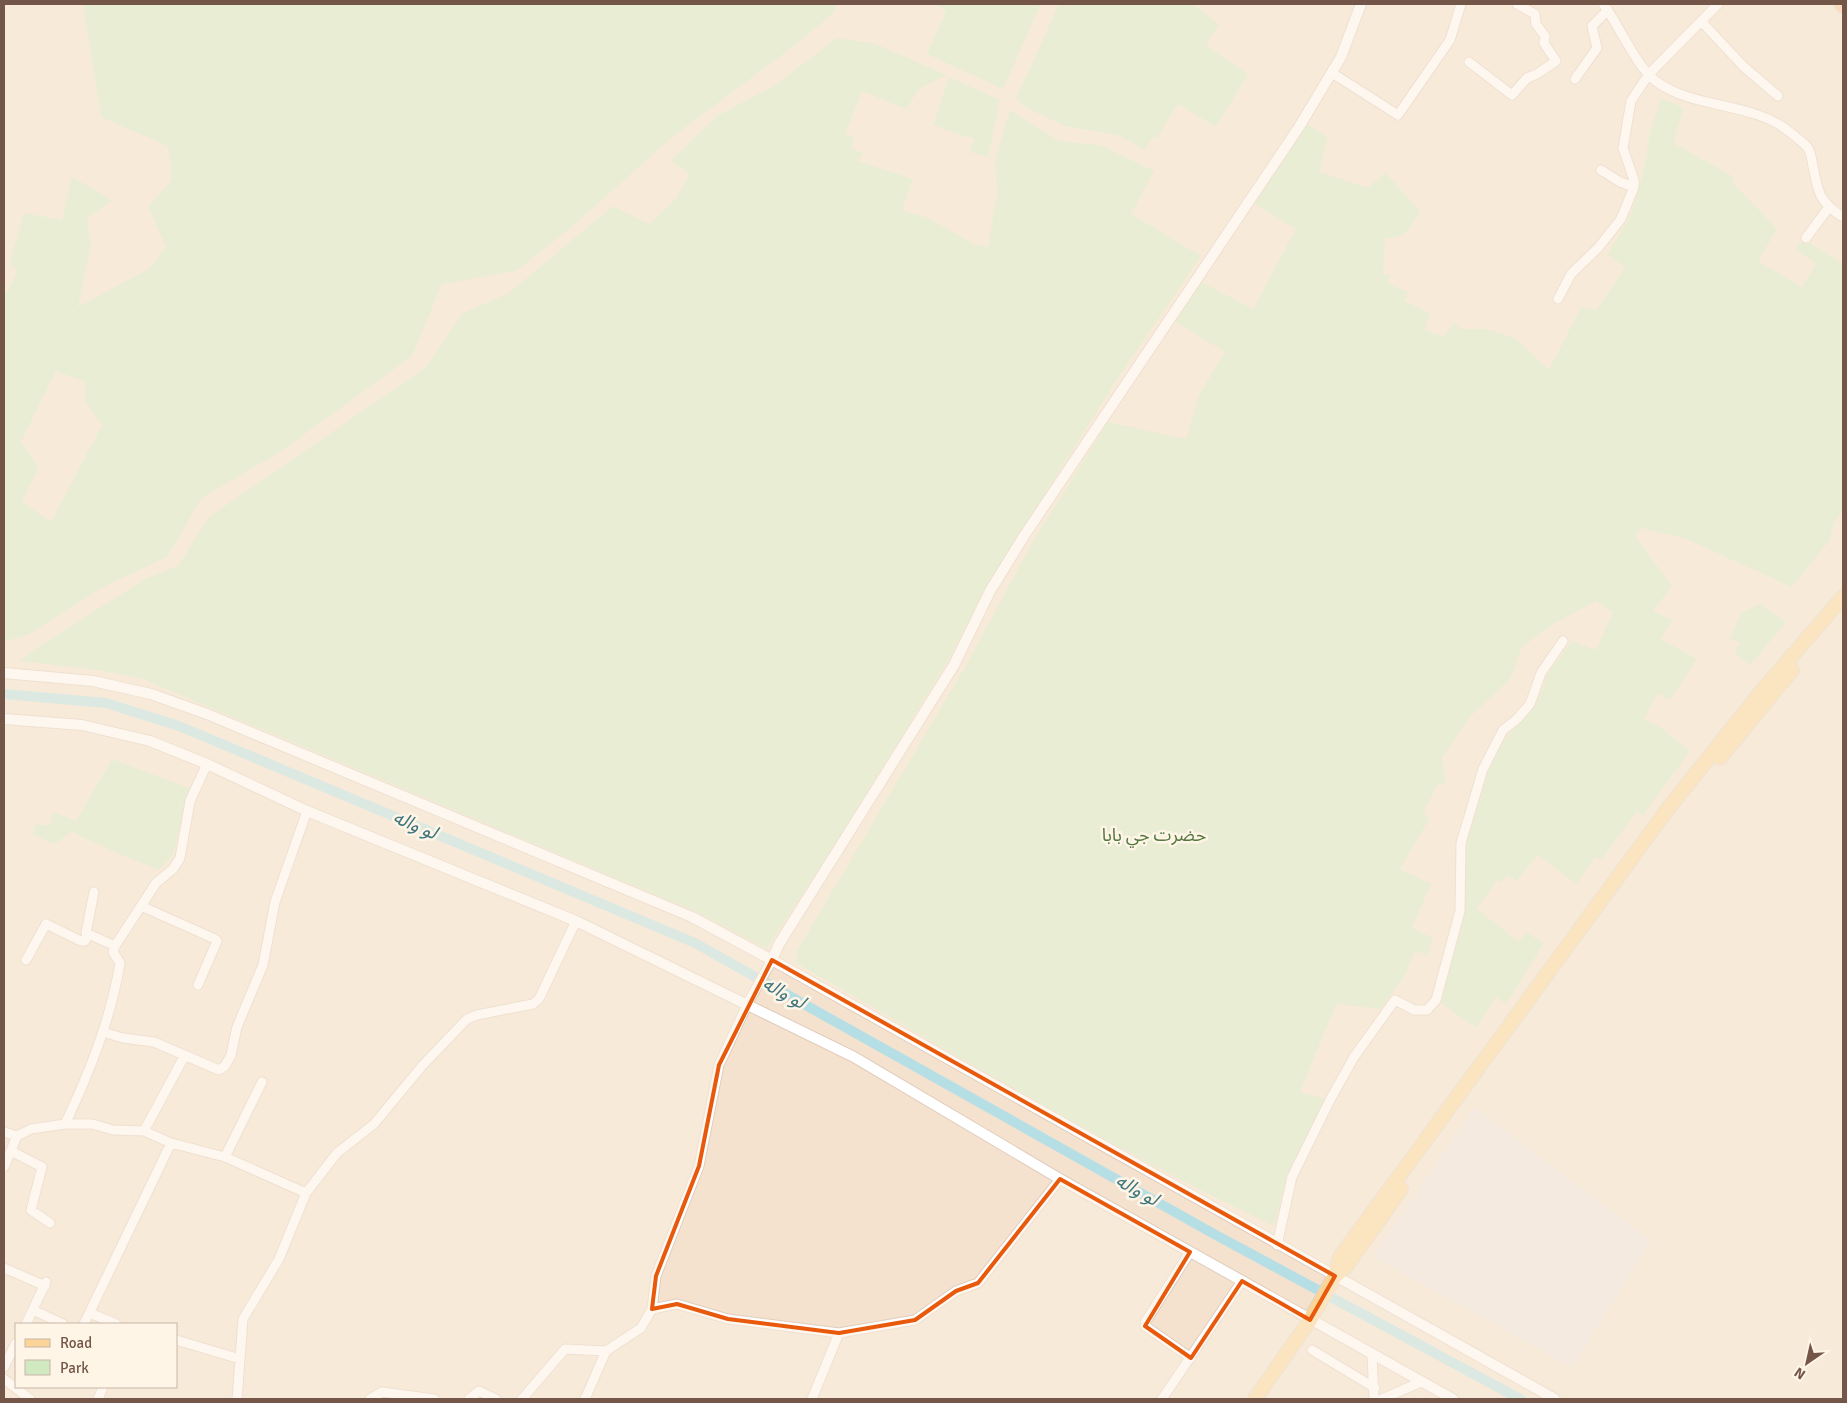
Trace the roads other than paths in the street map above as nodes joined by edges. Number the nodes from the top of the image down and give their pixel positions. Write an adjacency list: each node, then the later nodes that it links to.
1 (1361, 4): 8 (street)
2 (1460, 4): 8 (street)
3 (1517, 4): 7 (street)
4 (1718, 4): 6 (street)
5 (1606, 7): 9 (street); 10 (street)
6 (1701, 21): 9 (street); 11 (street)
7 (1468, 62)
8 (1332, 73): 32 (street)
9 (1649, 74): 13 (street); 14 (street)
10 (1575, 79)
11 (1778, 96)
12 (1601, 170): 13 (street)
13 (1634, 187): 17 (street)
14 (1829, 207): 15 (street); 16 (street)
15 (1841, 216)
16 (1806, 238)
17 (1558, 299)
18 (1843, 598): 22 (main road)
19 (1843, 610): 22 (main road)
20 (1563, 642): 49 (street)
21 (4, 673): 32 (street)
22 (1762, 699): 53 (main road)
23 (4, 719): 24 (street)
24 (207, 764): 25 (street); 27 (street)
25 (307, 811): 28 (street); 36 (street)
26 (94, 892): 29 (street)
27 (141, 906): 30 (street); 33 (street)
28 (576, 920): 34 (street); 47 (street)
29 (88, 935): 30 (street); 31 (street)
30 (115, 946): 35 (street)
31 (26, 960)
32 (770, 964): 34 (street); 49 (street)
33 (198, 984)
34 (748, 1003): 46 (street); 54 (street)
35 (102, 1032): 36 (street); 38 (street)
36 (185, 1055): 39 (street)
37 (262, 1082): 44 (street)
38 (65, 1124): 39 (street); 41 (street)
39 (144, 1131): 42 (street)
40 (4, 1132): 41 (street)
41 (17, 1136): 43 (street)
42 (172, 1143): 44 (street); 56 (street)
43 (11, 1151): 45 (street); 48 (street)
44 (225, 1157): 47 (street)
45 (4, 1167)
46 (1060, 1179): 50 (street); 62 (street)
47 (306, 1193): 69 (street)
48 (50, 1223)
49 (1277, 1244): 53 (street)
50 (1190, 1252): 52 (street); 68 (street)
51 (4, 1268): 55 (street)
52 (1242, 1281): 57 (street); 68 (street)
53 (1332, 1281): 57 (main road); 92 (street)
54 (652, 1309): 62 (street); 66 (street)
55 (33, 1310): 58 (street); 59 (street)
56 (90, 1313): 60 (street); 61 (street)
57 (1310, 1319): 67 (street); 87 (main road); 88 (main road)
58 (26, 1323)
59 (61, 1323)
60 (85, 1323)
61 (114, 1323)
62 (839, 1333): 85 (street)
63 (178, 1341): 69 (street)
64 (15, 1345): 70 (street)
65 (1312, 1350): 75 (street)
66 (606, 1351): 83 (street); 84 (street)
67 (1372, 1355): 72 (street); 75 (street)
68 (1191, 1358): 86 (street)
69 (240, 1359): 78 (street)
70 (4, 1367)
71 (4, 1378): 73 (street)
72 (1421, 1382): 76 (street); 91 (street)
73 (15, 1387)
74 (16, 1388): 77 (street)
75 (1375, 1388): 89 (street)
76 (1386, 1397): 90 (street)
77 (30, 1399)
78 (237, 1399)
79 (370, 1399): 80 (street)
80 (434, 1399)
81 (468, 1399): 82 (street)
82 (496, 1399)
83 (522, 1399)
84 (585, 1399)
85 (812, 1399)
86 (1162, 1399)
87 (1244, 1399)
88 (1254, 1399)
89 (1374, 1399)
90 (1399, 1399)
91 (1453, 1399)
92 (1554, 1399)

